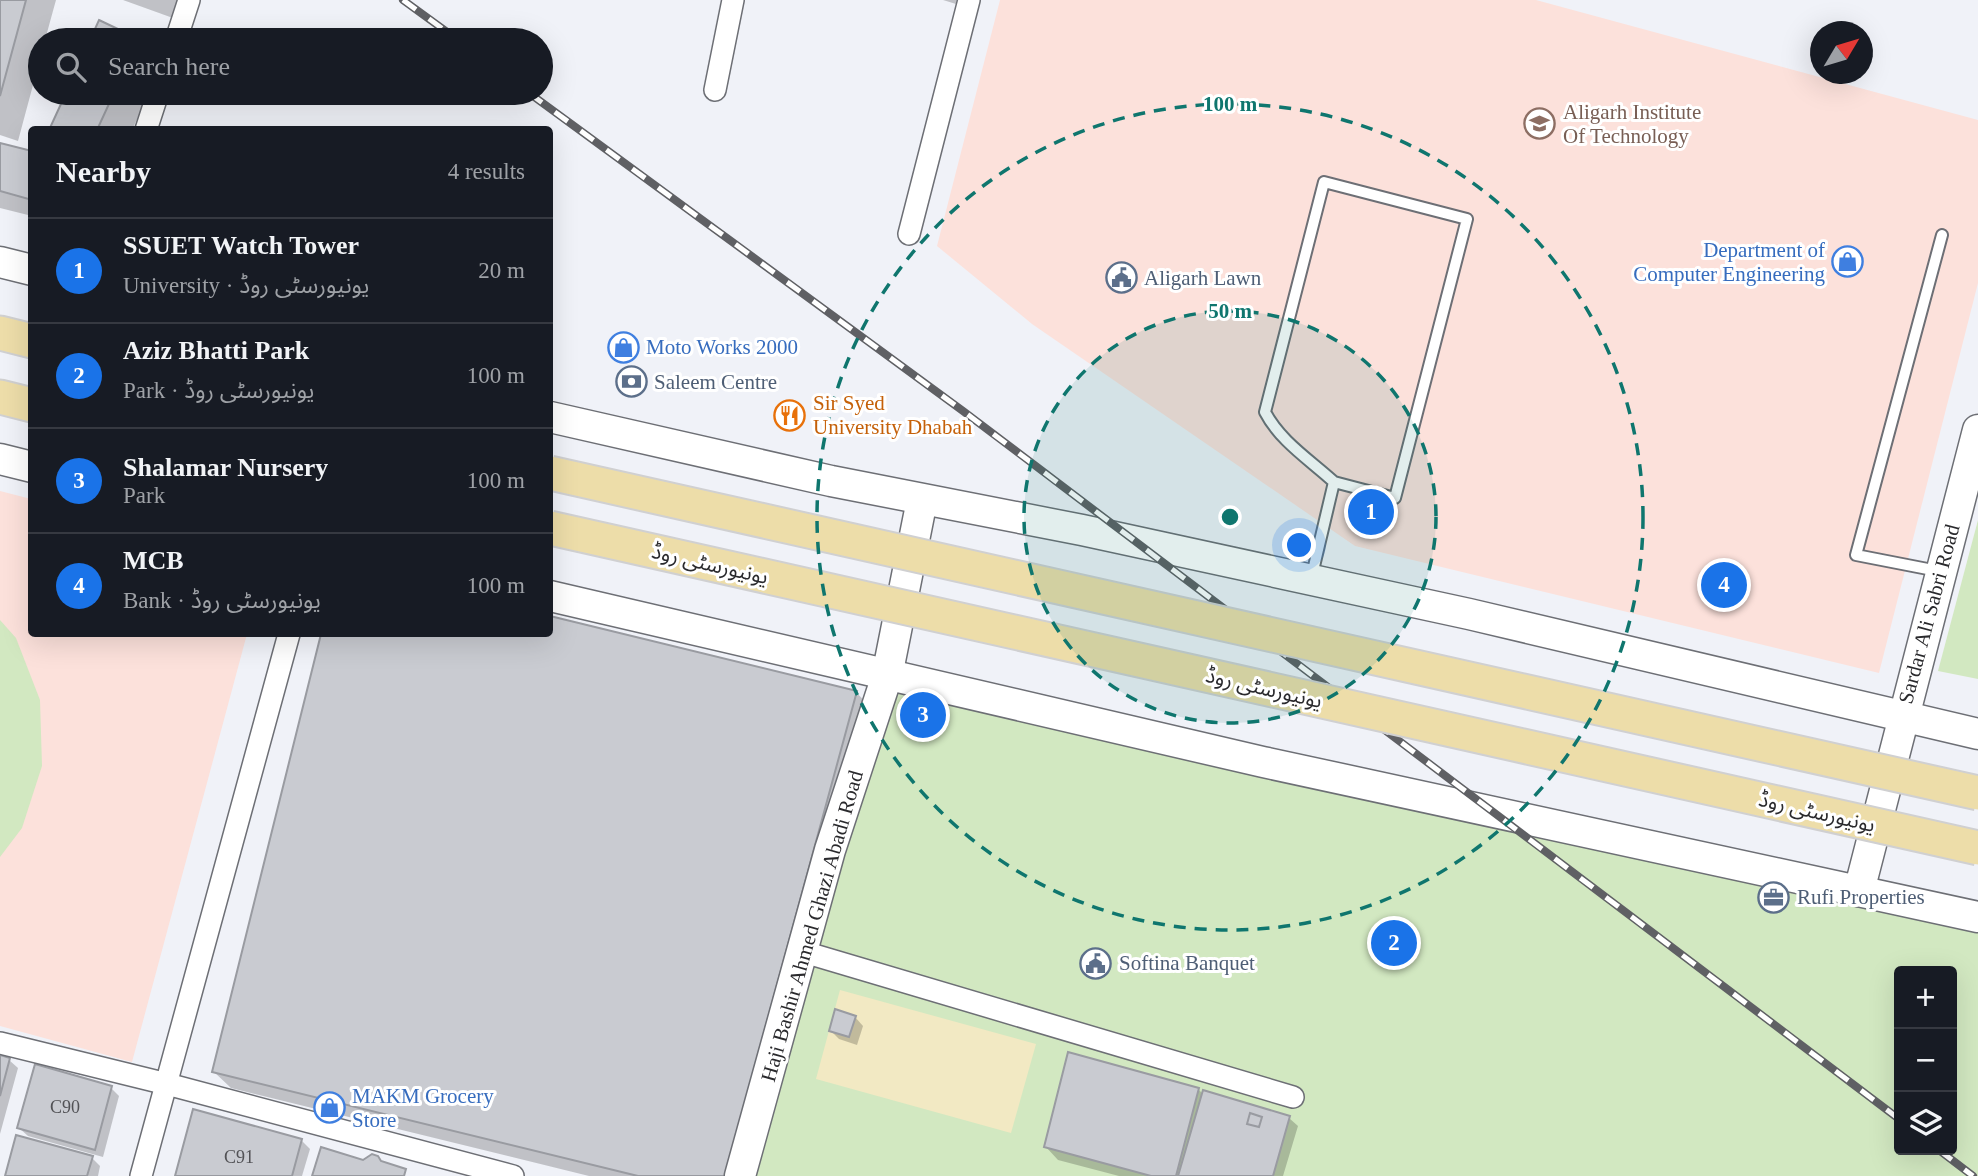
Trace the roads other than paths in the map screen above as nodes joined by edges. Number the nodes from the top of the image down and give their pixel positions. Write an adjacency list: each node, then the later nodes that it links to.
1 (189, 0): 4 (street)
2 (733, 0): 5 (street)
3 (969, 0): 8 (street)
4 (180, 28)
5 (715, 90)
6 (154, 105): 7 (street)
7 (147, 126)
8 (909, 234)
9 (1942, 235): 24 (lane)
10 (0, 262): 11 (street)
11 (28, 269)
12 (0, 333): 13 (main road)
13 (28, 340)
14 (0, 397): 15 (main road)
15 (28, 404)
16 (553, 418): 22 (street)
17 (1978, 430): 24 (street, Sardar Ali Sabri Road)
18 (0, 459): 19 (street)
19 (28, 466)
20 (553, 474): 31 (main road, bridge)
21 (1334, 482): 21 (lane); 25 (lane)
22 (922, 500): 25 (street); 28 (street, Haji Bashir Ahmed Ghazi Abadi Road)
23 (553, 528): 32 (main road, یونیورسٹی روڈ, bridge)
24 (1941, 571): 29 (street, Sardar Ali Sabri Road)
25 (1311, 580): 29 (street)
26 (553, 597): 28 (street)
27 (288, 637): 37 (street)
28 (887, 676): 33 (street); 35 (street, Haji Bashir Ahmed Ghazi Abadi Road)
29 (1902, 716): 30 (street); 33 (street, Sardar Ali Sabri Road)
30 (1978, 734)
31 (1978, 793)
32 (1978, 848)
33 (1859, 891): 34 (street)
34 (1978, 917)
35 (804, 952): 38 (street); 42 (street, Haji Bashir Ahmed Ghazi Abadi Road)
36 (0, 1043): 37 (street)
37 (167, 1084): 39 (street); 40 (street)
38 (1293, 1097)
39 (437, 1166): 41 (street)
40 (141, 1176)
41 (513, 1176)
42 (740, 1176)

